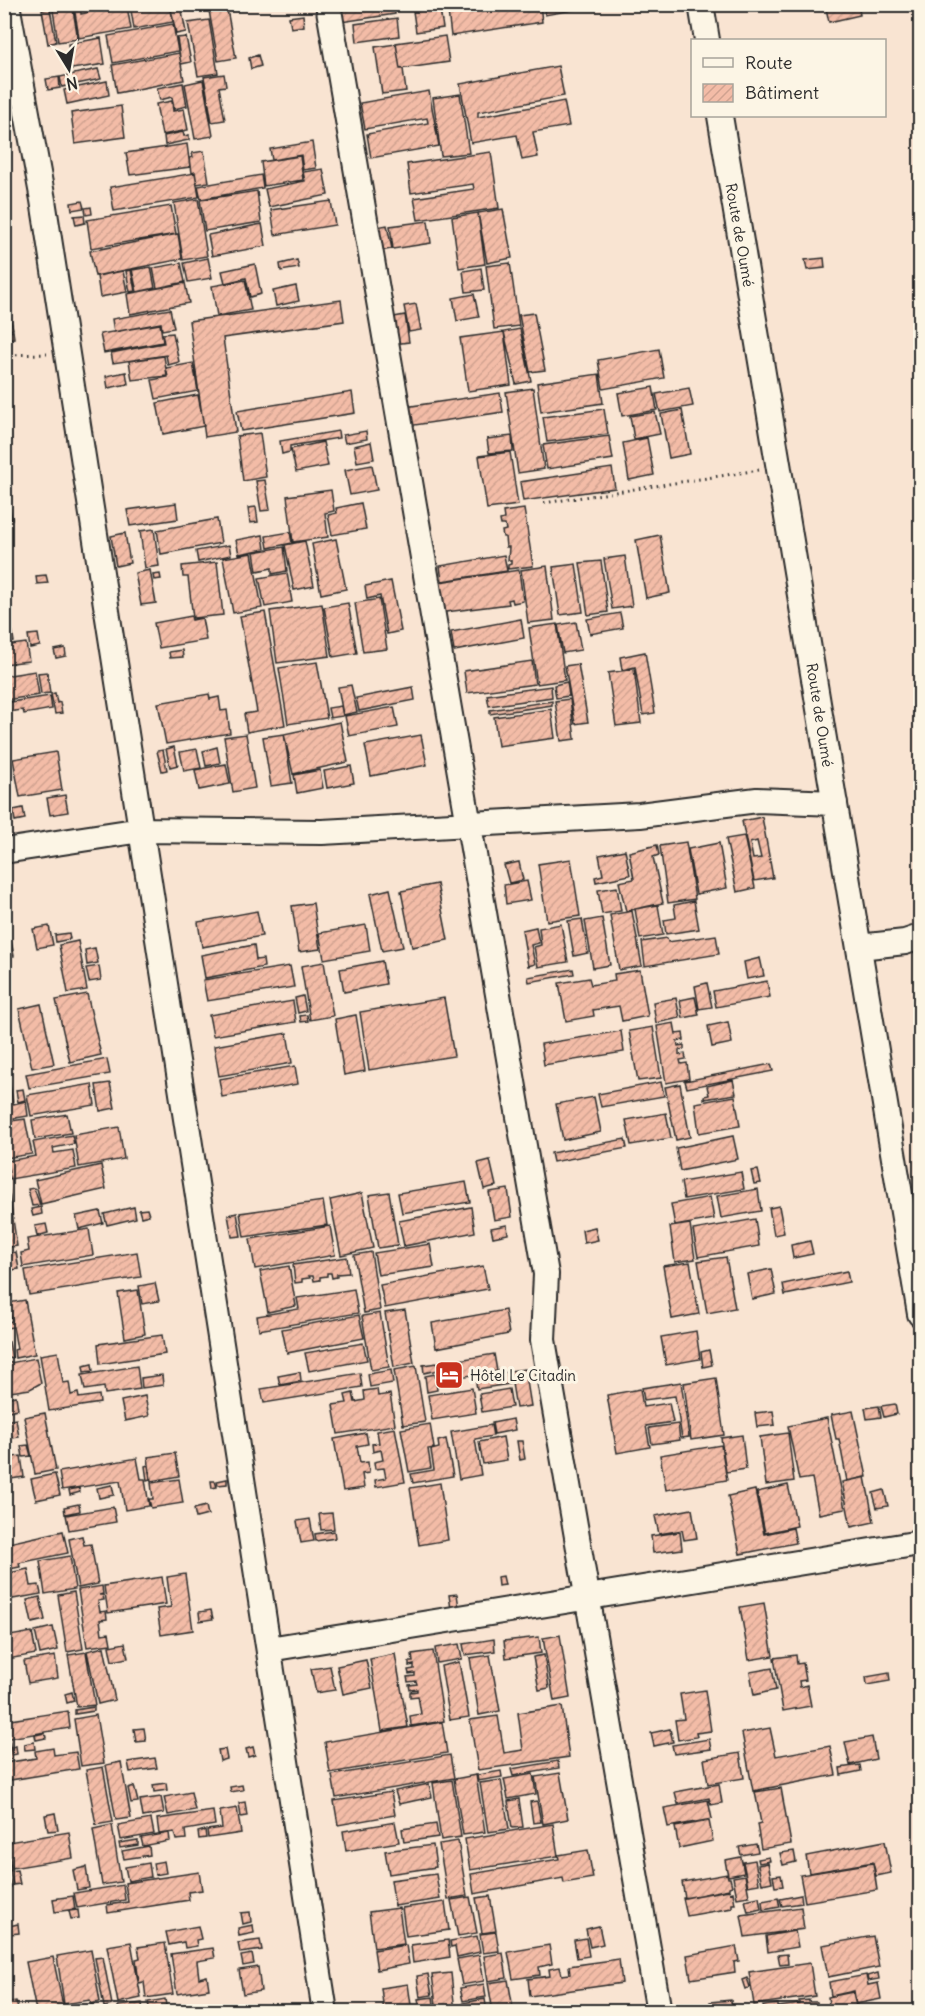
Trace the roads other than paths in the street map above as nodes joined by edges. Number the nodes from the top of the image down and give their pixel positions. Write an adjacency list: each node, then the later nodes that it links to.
1 (7, 4): 8 (street)
2 (328, 4): 7 (street)
3 (701, 4): 4 (street)
4 (708, 39)
5 (720, 117): 6 (street, Route de Oumé)
6 (835, 803): 7 (street); 11 (street, Route de Oumé)
7 (469, 826): 8 (street); 14 (street)
8 (141, 830): 9 (street); 15 (street)
9 (4, 851)
10 (921, 937): 11 (street)
11 (859, 947): 12 (street, Route de Oumé)
12 (921, 1314)
13 (921, 1543): 14 (street)
14 (587, 1597): 15 (street); 17 (street)
15 (269, 1649): 16 (street)
16 (325, 2012)
17 (659, 2012)

